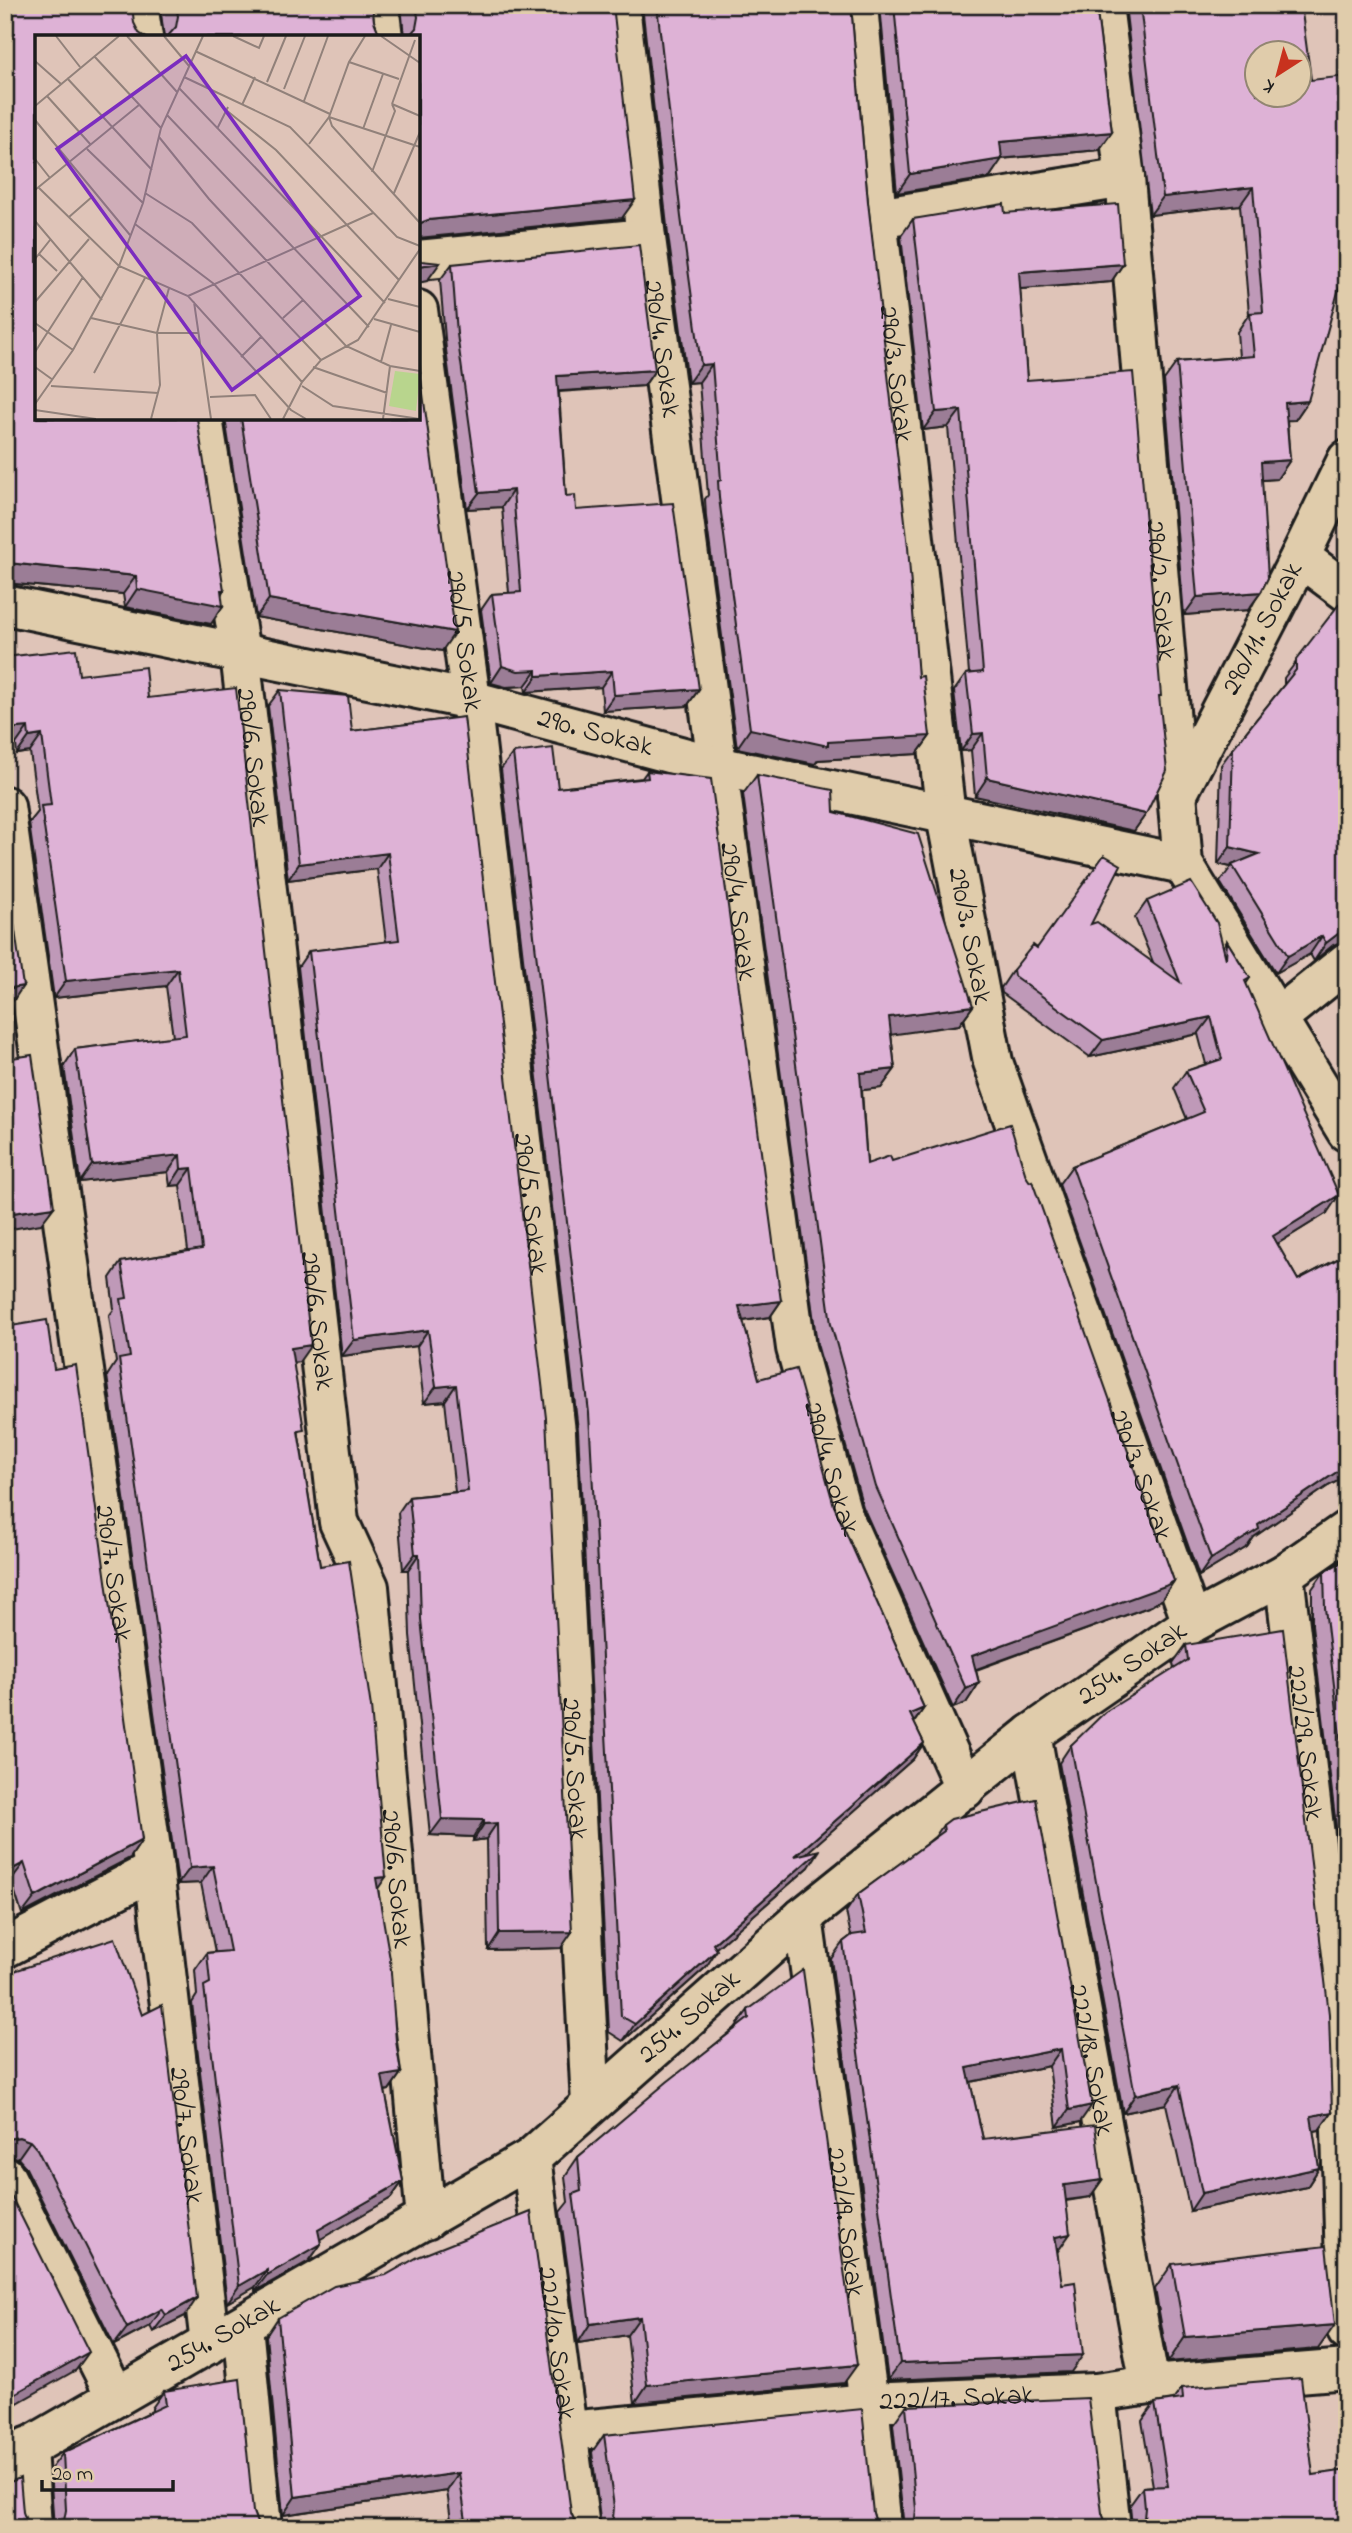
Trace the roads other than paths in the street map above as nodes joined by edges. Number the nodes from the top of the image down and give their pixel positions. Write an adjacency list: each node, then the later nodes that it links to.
1 (138, 5): 6 (street)
2 (379, 5): 7 (street)
3 (620, 5): 10 (street, 290/4. Sokak)
4 (859, 5): 9 (street, 290/3. Sokak)
5 (1103, 5): 8 (street, 290/2. Sokak)
6 (142, 35)
7 (383, 35)
8 (1125, 178): 9 (street); 21 (street, 290/2. Sokak)
9 (877, 218): 23 (street, 290/3. Sokak)
10 (646, 238): 11 (street); 20 (street, 290/4. Sokak)
11 (420, 260)
12 (420, 325): 19 (street, 290/5. Sokak)
13 (203, 420): 18 (street, 290/6. Sokak)
14 (1347, 460): 15 (street, 290/11. Sokak)
15 (1300, 557): 16 (street); 21 (street, 290/11. Sokak)
16 (1347, 593)
17 (5, 605): 18 (street, 290. Sokak)
18 (240, 653): 19 (street, 290. Sokak); 40 (street, 290/6. Sokak)
19 (471, 700): 20 (street, 290. Sokak); 37 (street, 290/5. Sokak)
20 (717, 766): 23 (street, 290. Sokak); 32 (street, 290/4. Sokak)
21 (1177, 795): 24 (street, 290/2. Sokak)
22 (5, 806): 33 (street, 290/7. Sokak)
23 (946, 816): 24 (street, 290. Sokak); 30 (street, 290/3. Sokak)
24 (1183, 864): 26 (street, 290/2. Sokak)
25 (1347, 962): 26 (street)
26 (1276, 1019): 27 (street, 290/2. Sokak)
27 (1347, 1132)
28 (1347, 1530): 29 (street, 254. Sokak)
29 (1284, 1574): 30 (street, 254. Sokak); 36 (street, 222/29. Sokak)
30 (1192, 1623): 31 (street, 254. Sokak)
31 (1031, 1734): 32 (street, 254. Sokak); 45 (street, 222/18. Sokak)
32 (965, 1789): 34 (street, 254. Sokak)
33 (153, 1870): 35 (street); 43 (street, 290/7. Sokak)
34 (803, 1917): 37 (street, 254. Sokak); 48 (street, 222/19. Sokak)
35 (5, 1948)
36 (1342, 2029): 42 (street, 222/29. Sokak)
37 (591, 2105): 38 (street, 254. Sokak)
38 (531, 2158): 40 (street, 254. Sokak); 49 (street, 222/10. Sokak)
39 (5, 2176): 47 (street)
40 (426, 2220): 41 (street, 254. Sokak)
41 (243, 2325): 43 (street, 254. Sokak); 52 (street)
42 (1347, 2331)
43 (210, 2344): 47 (street, 254. Sokak)
44 (1347, 2369): 45 (street, 222/17. Sokak)
45 (1150, 2385): 46 (street, 222/17. Sokak)
46 (1096, 2393): 48 (street, 222/17. Sokak); 55 (street)
47 (116, 2397): 50 (street, 254. Sokak)
48 (869, 2403): 49 (street, 222/17. Sokak); 54 (street, 222/19. Sokak)
49 (568, 2431): 53 (street, 222/10. Sokak)
50 (16, 2454): 51 (street)
51 (32, 2528)
52 (262, 2528)
53 (580, 2528)
54 (882, 2528)
55 (1111, 2528)

